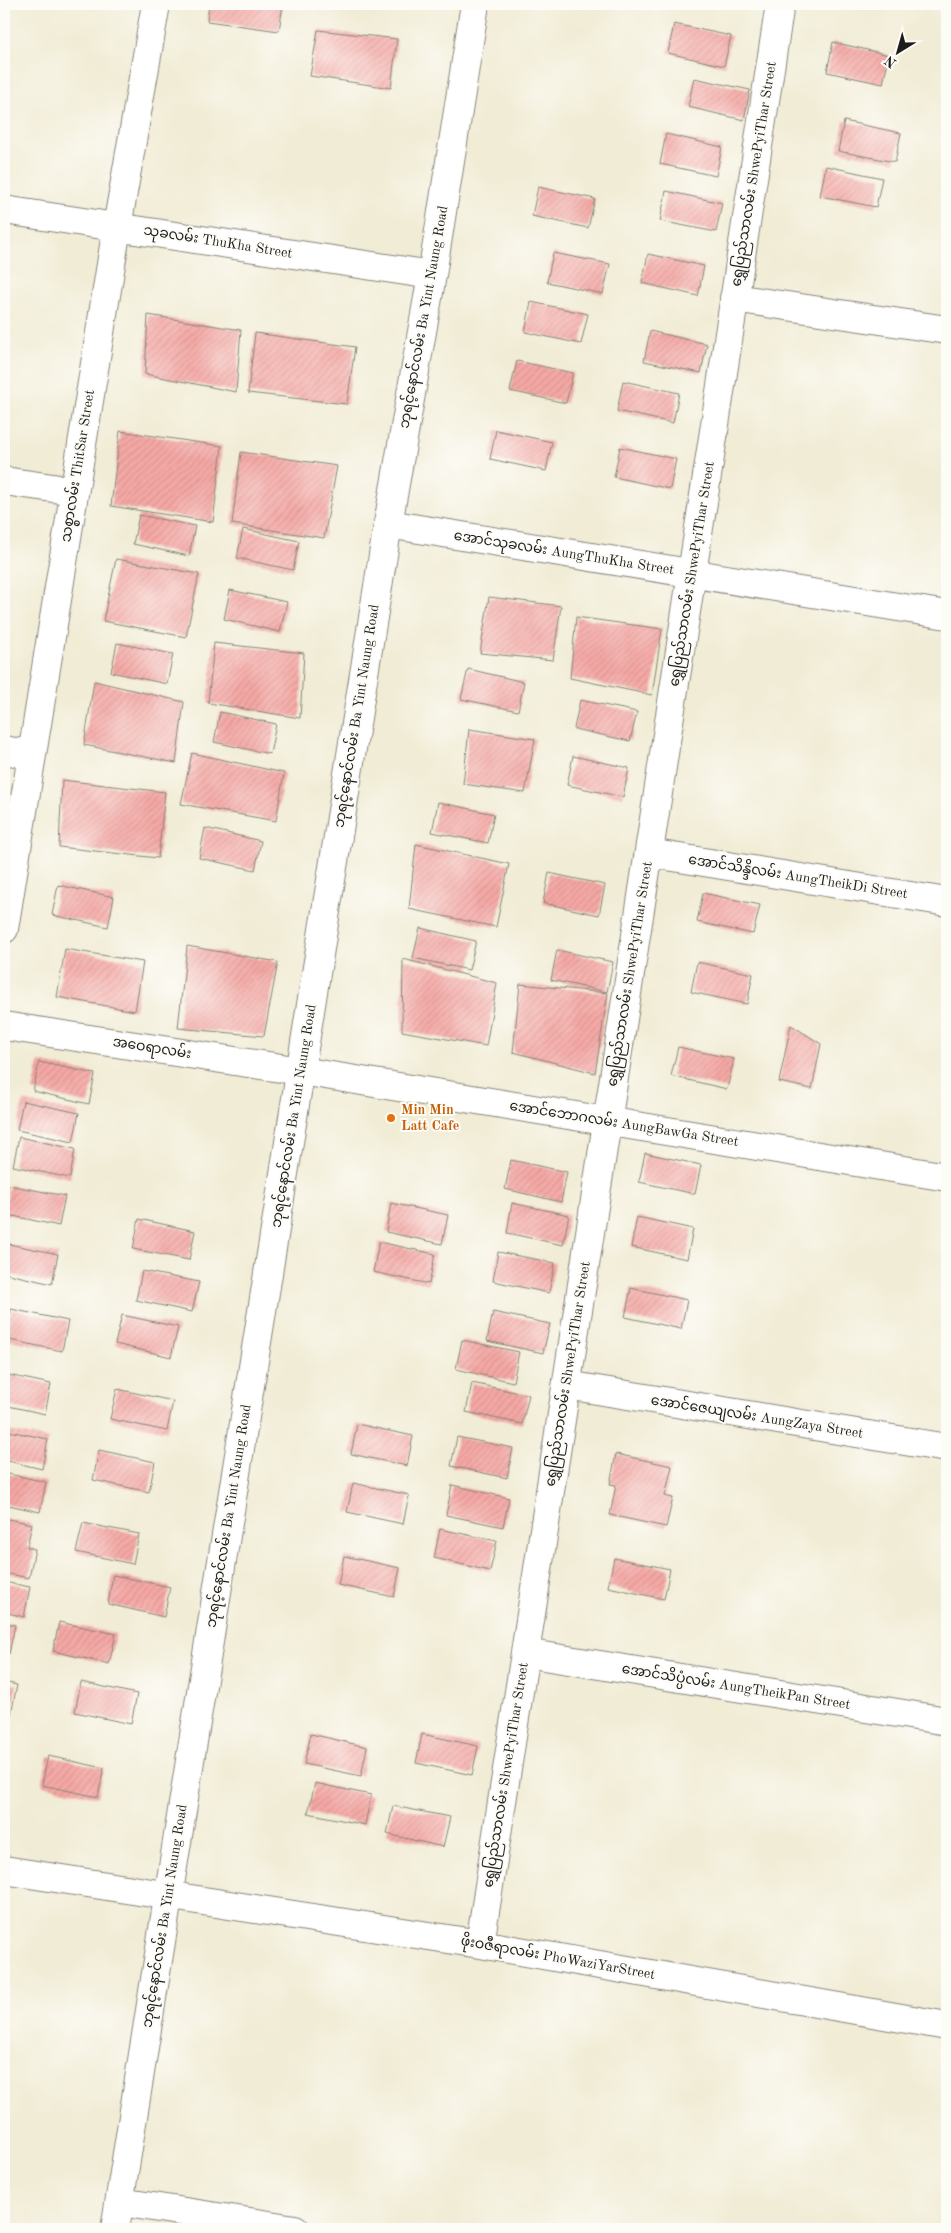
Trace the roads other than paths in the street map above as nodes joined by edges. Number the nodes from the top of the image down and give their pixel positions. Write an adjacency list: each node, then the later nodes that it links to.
1 (156, 4): 5 (street, သစ္စာလမ်း ThitSar Street)
2 (475, 4): 6 (street, ဘုရင့်နောင်လမ်း Ba Yint Naung Road)
3 (780, 4): 7 (street, ရွှေပြည်သာလမ်း ShwePyiThar Street)
4 (4, 210): 5 (street, သုခလမ်း ThuKha Street)
5 (117, 227): 6 (street, သုခလမ်း ThuKha Street); 10 (street, သစ္စာလမ်း ThitSar Street)
6 (432, 275): 11 (street, ဘုရင့်နောင်လမ်း Ba Yint Naung Road)
7 (734, 298): 8 (street); 12 (street, ရွှေပြည်သာလမ်း ShwePyiThar Street)
8 (947, 330)
9 (4, 481): 10 (street)
10 (74, 491): 15 (street, သစ္စာလမ်း ThitSar Street)
11 (388, 524): 12 (street, အောင်သုခလမ်း AungThuKha Street); 20 (street, ဘုရင့်နောင်လမ်း Ba Yint Naung Road)
12 (692, 574): 13 (street, အောင်သုခလမ်း AungThuKha Street); 16 (street, ရွှေပြည်သာလမ်း ShwePyiThar Street)
13 (947, 616)
14 (4, 750): 15 (street)
15 (32, 755): 18 (street, သစ္စာလမ်း ThitSar Street)
16 (649, 853): 17 (street, အောင်သိန္ဒိလမ်း AungTheikDi Street); 21 (street, ရွှေပြည်သာလမ်း ShwePyiThar Street)
17 (947, 902)
18 (4, 929)
19 (4, 1026): 20 (street, အဝေရာလမ်း)
20 (301, 1071): 21 (street, အောင်ဘောဂလမ်း AungBawGa Street); 28 (street, ဘုရင့်နောင်လမ်း Ba Yint Naung Road)
21 (608, 1121): 22 (street, အောင်ဘောဂလမ်း AungBawGa Street); 23 (street, ရွှေပြည်သာလမ်း ShwePyiThar Street)
22 (947, 1177)
23 (567, 1385): 24 (street, အောင်ဇေယျလမ်း AungZaya Street); 25 (street, ရွှေပြည်သာလမ်း ShwePyiThar Street)
24 (947, 1448)
25 (525, 1653): 26 (street, အောင်သိပ္ပံလမ်း AungTheikPan Street); 29 (street, ရွှေပြည်သာလမ်း ShwePyiThar Street)
26 (947, 1721)
27 (4, 1870): 28 (street, ဖိုးဝဇီရာလမ်း PhoWaziYarStreet)
28 (168, 1895): 29 (street, ဖိုးဝဇီရာလမ်း PhoWaziYarStreet); 31 (street, ဘုရင့်နောင်လမ်း Ba Yint Naung Road)
29 (480, 1944): 30 (street, ဖိုးဝဇီရာလမ်း PhoWaziYarStreet)
30 (947, 2026)
31 (120, 2202): 32 (street, ဘုရင့်နောင်လမ်း Ba Yint Naung Road); 33 (street)
32 (115, 2229)
33 (295, 2229)

